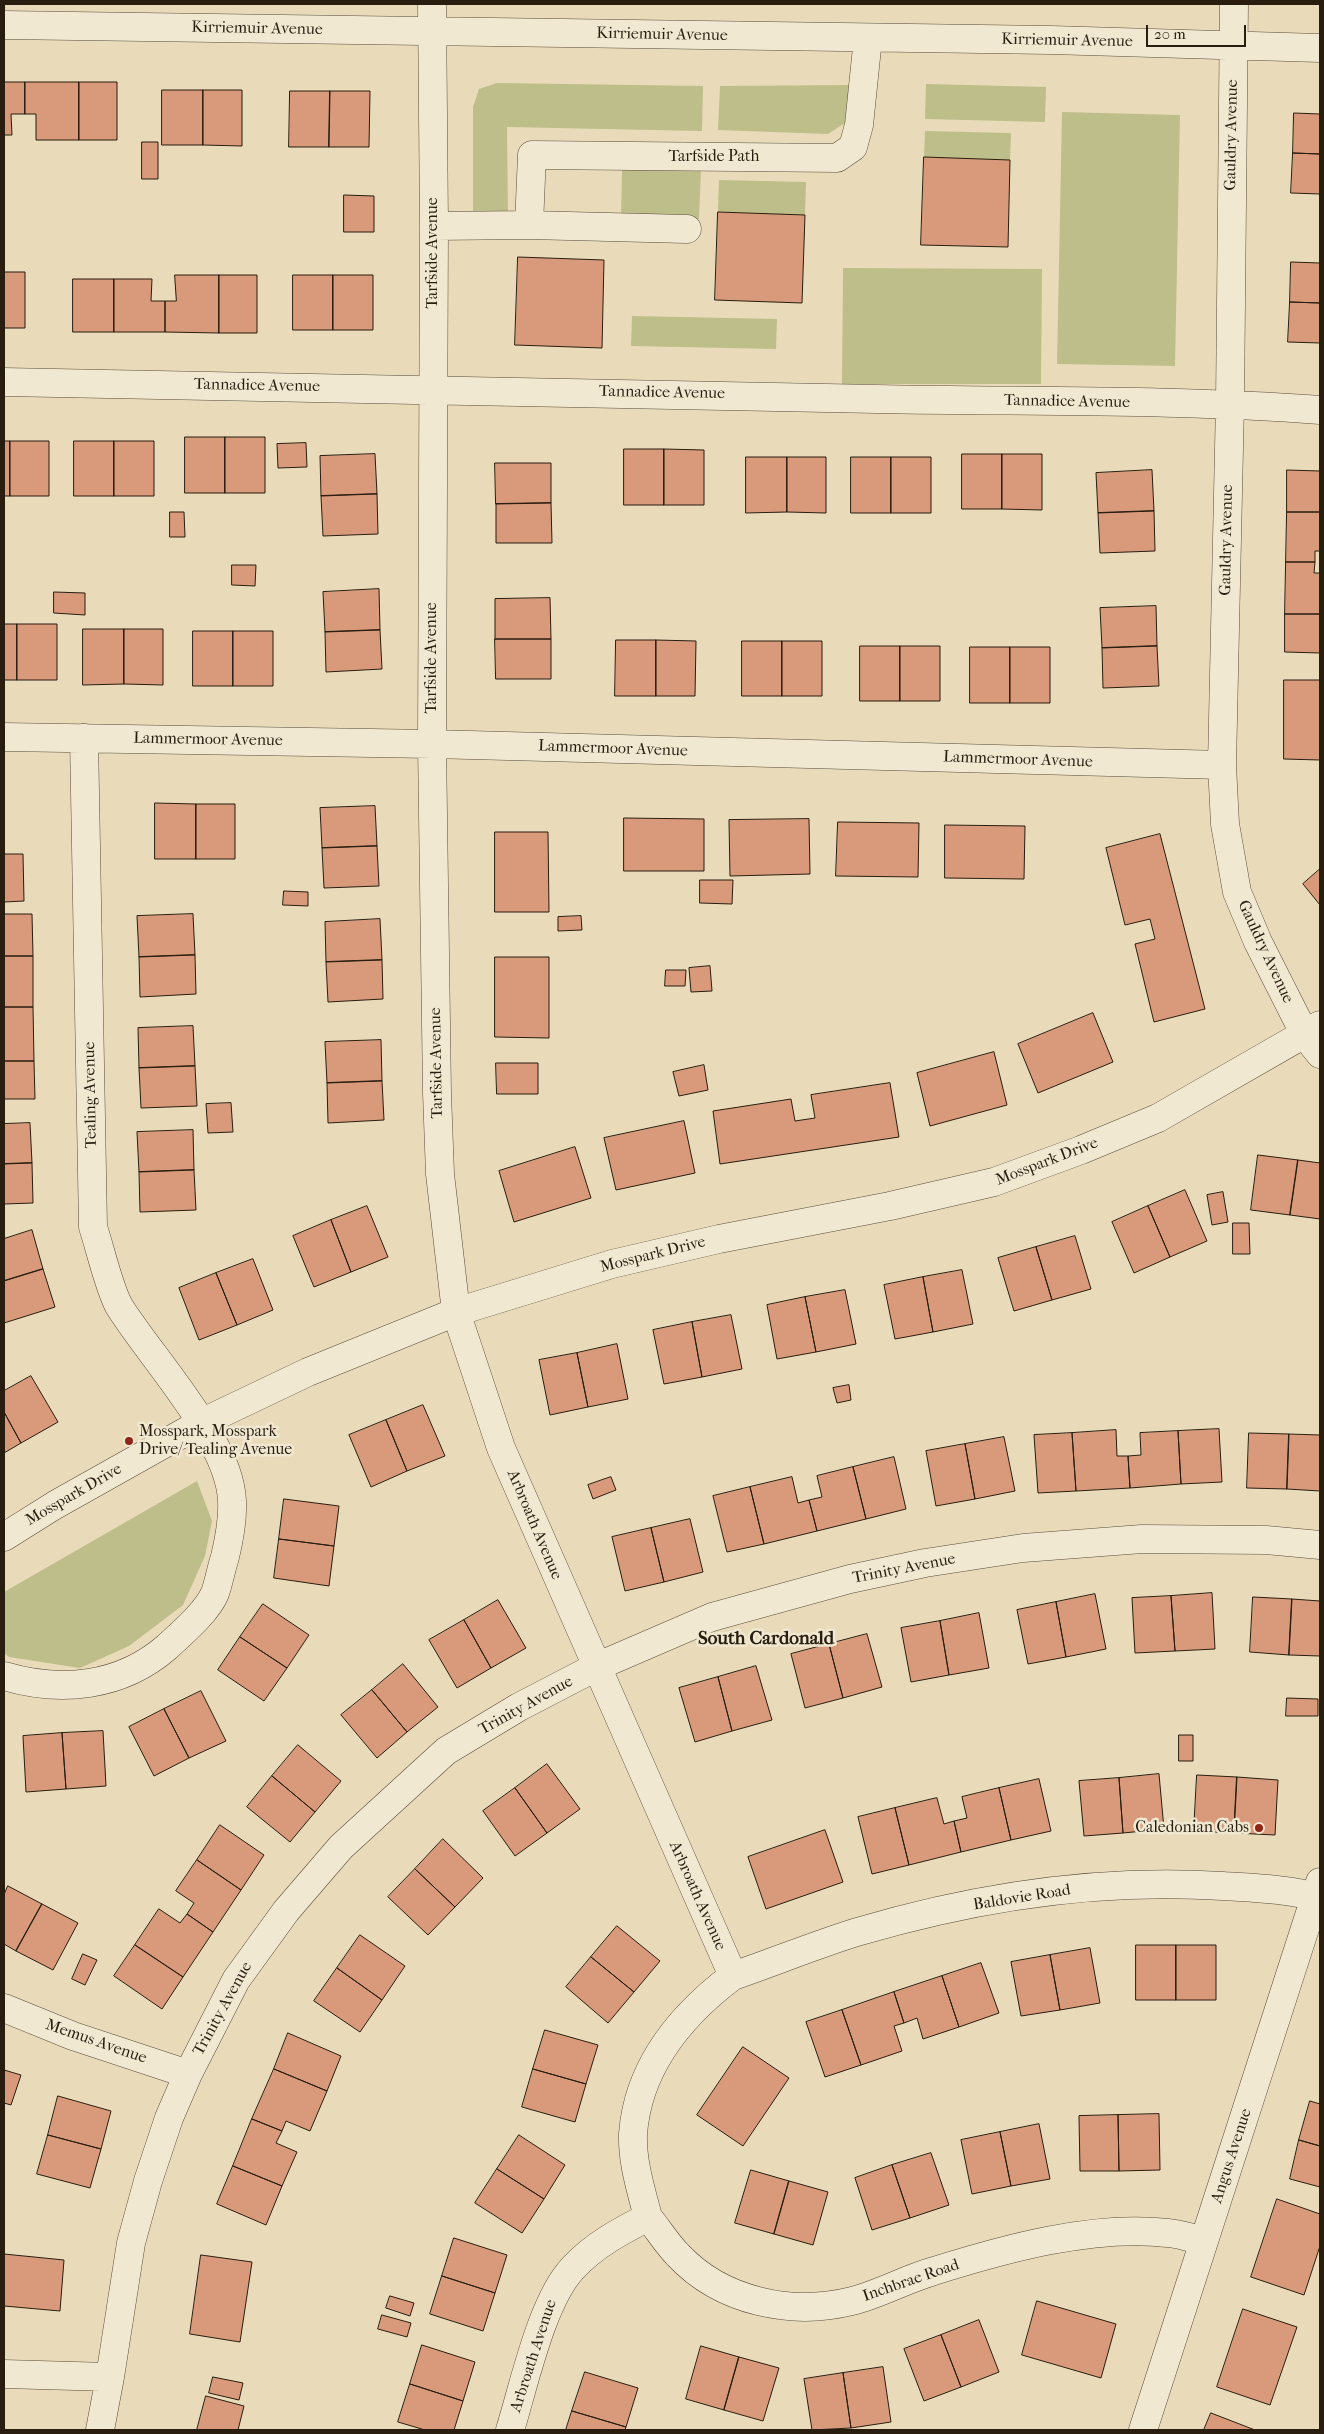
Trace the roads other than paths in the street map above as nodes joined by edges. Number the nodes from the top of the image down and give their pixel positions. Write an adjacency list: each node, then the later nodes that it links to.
1 (432, 4): 4 (street, Tarfside Avenue)
2 (1234, 4): 6 (street, Gauldry Avenue)
3 (4, 25): 4 (street, Kirriemuir Avenue)
4 (431, 31): 5 (street, Kirriemuir Avenue); 9 (street, Tarfside Avenue)
5 (868, 38): 6 (street, Kirriemuir Avenue); 8 (street, Tarfside Path)
6 (1233, 46): 7 (street, Kirriemuir Avenue); 13 (street, Gauldry Avenue)
7 (1320, 48)
8 (529, 225): 9 (street); 10 (street)
9 (434, 226): 12 (street, Tarfside Avenue)
10 (687, 229)
11 (4, 382): 12 (street, Tannadice Avenue)
12 (432, 388): 13 (street, Tannadice Avenue); 17 (street, Tarfside Avenue)
13 (1230, 403): 14 (street, Tannadice Avenue); 18 (street, Gauldry Avenue)
14 (1320, 410)
15 (4, 737): 16 (street, Lammermoor Avenue)
16 (84, 738): 17 (street, Lammermoor Avenue); 21 (street, Tealing Avenue)
17 (432, 744): 18 (street, Lammermoor Avenue); 20 (street, Tarfside Avenue)
18 (1222, 765): 19 (street, Gauldry Avenue)
19 (1315, 1038): 20 (street, Mosspark Drive)
20 (456, 1312): 21 (street, Mosspark Drive); 24 (street, Arbroath Avenue)
21 (201, 1423): 22 (street, Mosspark Drive); 25 (street, Tealing Avenue)
22 (4, 1537)
23 (1320, 1545): 24 (street, Trinity Avenue)
24 (596, 1667): 27 (street, Arbroath Avenue); 29 (street, Trinity Avenue)
25 (4, 1676)
26 (1319, 1892): 27 (street, Baldovie Road); 31 (street, Angus Avenue)
27 (733, 1976): 30 (street)
28 (4, 2008): 29 (street, Memus Avenue)
29 (188, 2074): 33 (street, Trinity Avenue)
30 (648, 2216): 31 (street, Inchbrae Road); 35 (street, Arbroath Avenue)
31 (1204, 2241): 36 (street, Angus Avenue)
32 (4, 2374): 33 (street)
33 (110, 2377): 34 (street, Trinity Avenue)
34 (100, 2430)
35 (510, 2430)
36 (1143, 2430)

